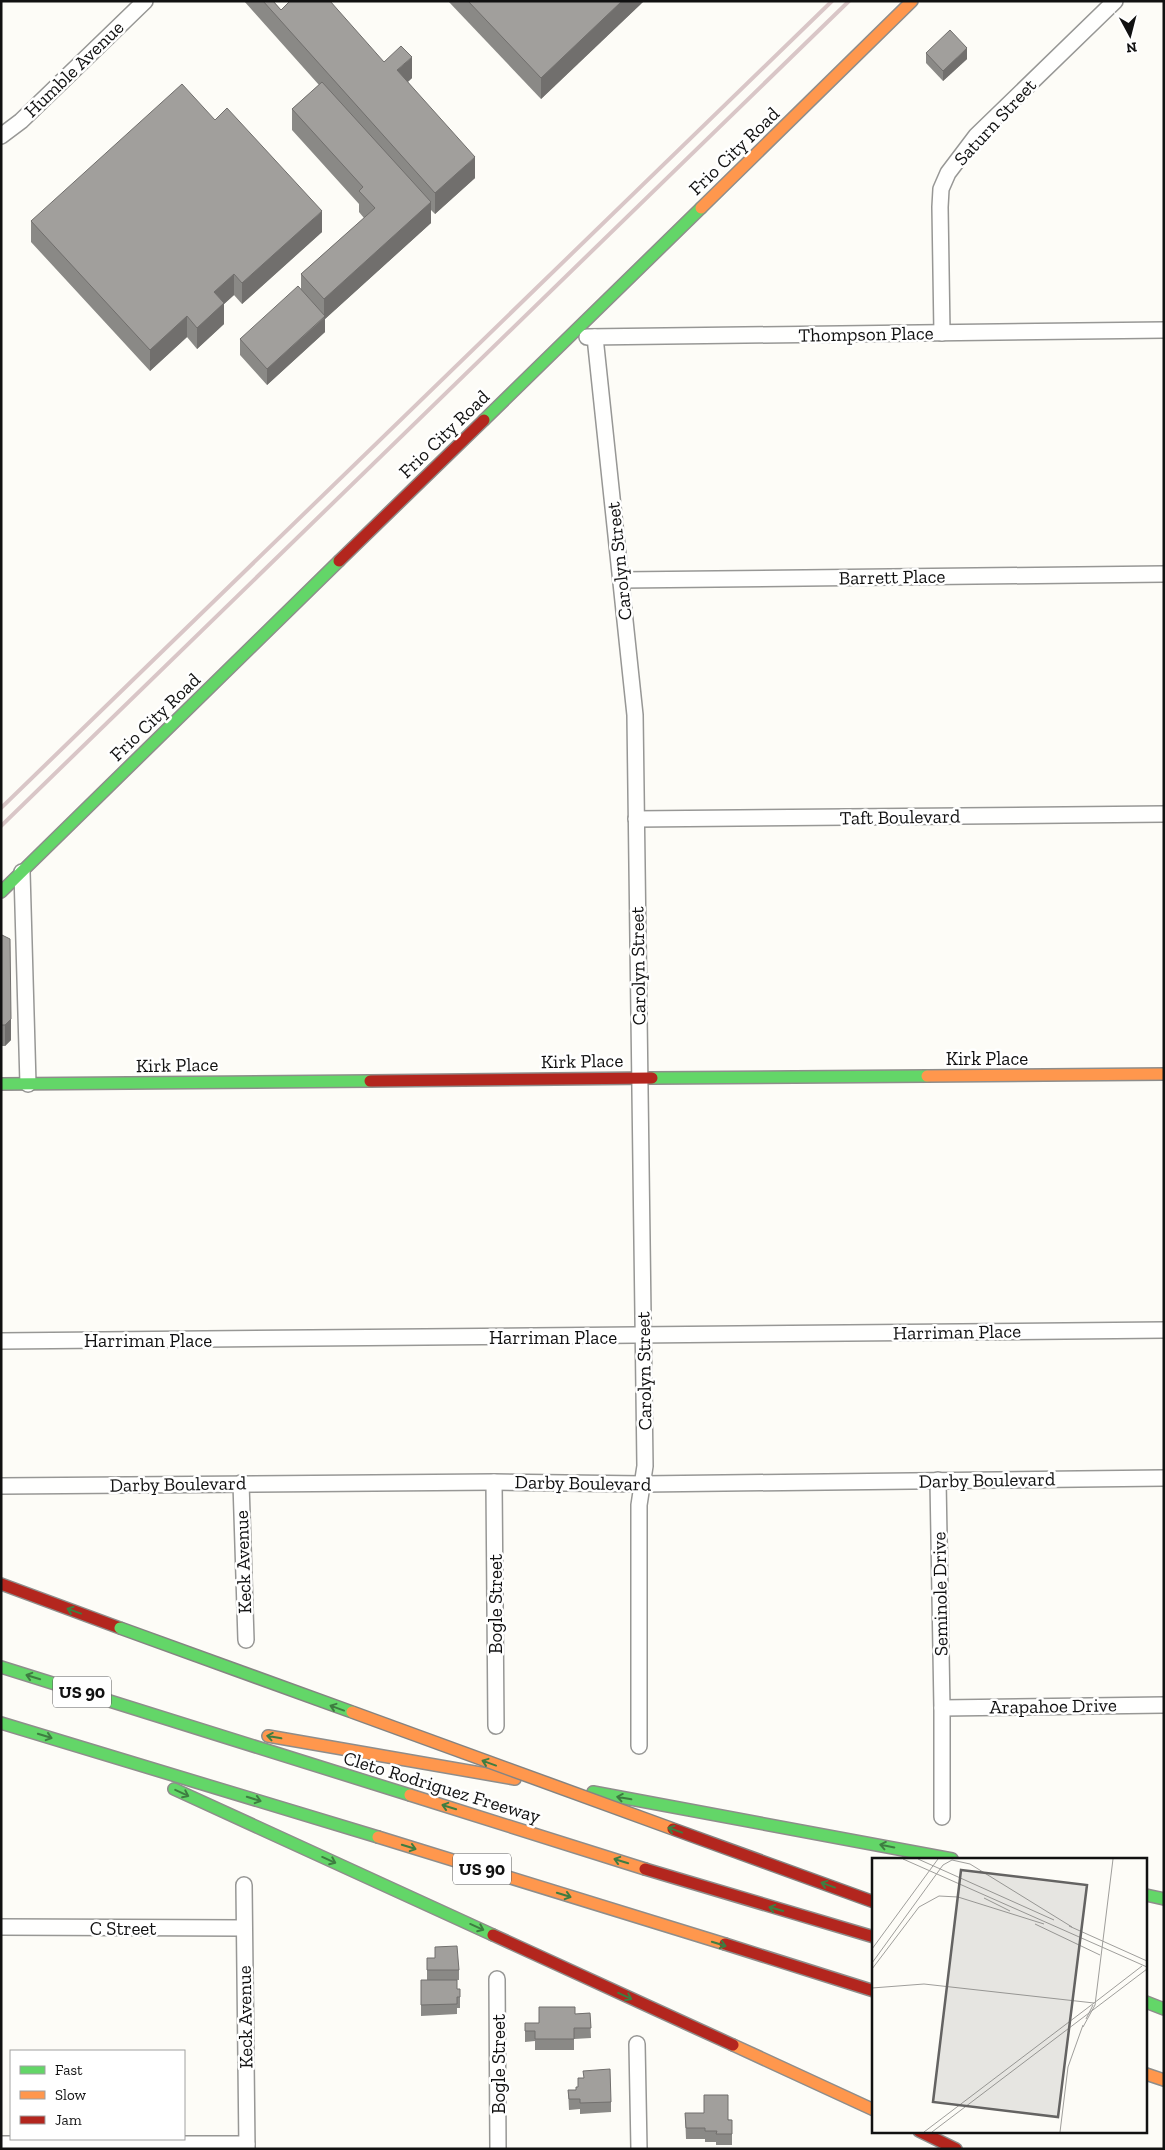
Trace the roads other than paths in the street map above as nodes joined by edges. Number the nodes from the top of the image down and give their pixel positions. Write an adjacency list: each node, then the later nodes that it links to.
1 (145, 1): 4 (street, Humble Avenue)
2 (912, 1): 7 (main road, Frio City Road)
3 (1115, 1): 6 (street, Saturn Street)
4 (1, 136)
5 (1164, 330): 6 (street, Thompson Place)
6 (942, 333): 8 (street, Thompson Place)
7 (568, 337): 8 (street, Thompson Place); 13 (main road, Frio City Road)
8 (595, 337): 10 (street, Carolyn Street)
9 (1164, 574): 10 (street, Barrett Place)
10 (621, 580): 12 (street, Carolyn Street)
11 (1164, 814): 12 (street, Taft Boulevard)
12 (636, 819): 17 (street, Carolyn Street)
13 (22, 872): 14 (main road); 15 (main road, Frio City Road); 19 (street)
14 (1, 878)
15 (1, 892)
16 (1164, 1074): 17 (main road, Kirk Place)
17 (640, 1078): 19 (main road, Kirk Place); 21 (street, Carolyn Street)
18 (1, 1084): 19 (main road, Kirk Place)
19 (28, 1084)
20 (1164, 1330): 21 (street, Harriman Place)
21 (644, 1336): 22 (street, Harriman Place); 27 (street, Carolyn Street)
22 (1, 1341)
23 (1164, 1478): 24 (street, Darby Boulevard)
24 (938, 1480): 27 (street, Darby Boulevard); 33 (street, Seminole Drive)
25 (494, 1482): 26 (street, Darby Boulevard); 27 (street, Darby Boulevard); 36 (street, Bogle Street)
26 (241, 1483): 28 (street, Darby Boulevard); 30 (street, Keck Avenue)
27 (643, 1484): 37 (street, Carolyn Street)
28 (1, 1486)
29 (1, 1584): 44 (main road, one-way to 29, bridge)
30 (246, 1640)
31 (1, 1667): 34 (main road, Cleto Rodriguez Freeway / US 90, one-way to 31)
32 (1164, 1705): 33 (street, Arapahoe Drive)
33 (942, 1708): 39 (street, Seminole Drive)
34 (164, 1718): 40 (main road, one-way to 34); 47 (main road, Cleto Rodriguez Freeway / US 90, one-way to 34)
35 (1, 1723): 38 (main road, US 90, one-way to 38)
36 (496, 1726)
37 (639, 1746)
38 (90, 1750): 49 (main road, US 90, one-way to 49); 55 (main road, one-way to 55)
39 (942, 1817)
40 (947, 1858)
41 (244, 1885): 46 (street, Keck Avenue)
42 (1148, 1895): 43 (main road)
43 (1164, 1899)
44 (872, 1901)
45 (1, 1928): 46 (street, C Street)
46 (244, 1928): 58 (street, Keck Avenue)
47 (872, 1936)
48 (497, 1979): 59 (street, Bogle Street)
49 (872, 1990)
50 (1148, 2003): 51 (main road)
51 (1164, 2009)
52 (637, 2044): 60 (street)
53 (1148, 2075): 54 (main road)
54 (1164, 2080)
55 (872, 2109)
56 (921, 2132): 61 (main road)
57 (1, 2144): 58 (street)
58 (246, 2146)
59 (498, 2149)
60 (639, 2149)
61 (956, 2149)

